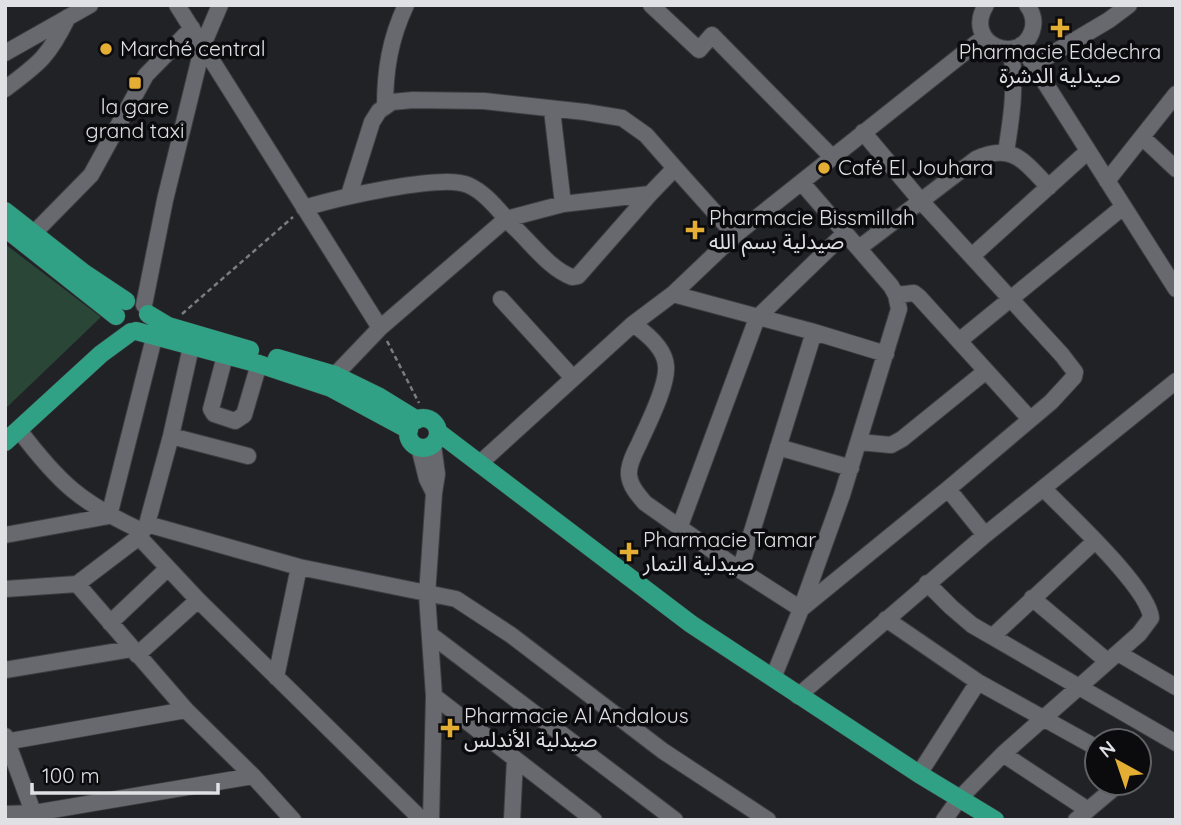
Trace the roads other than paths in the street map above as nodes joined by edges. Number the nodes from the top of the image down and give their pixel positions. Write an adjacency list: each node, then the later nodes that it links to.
1 (90, 5): 9 (street)
2 (177, 5): 10 (street)
3 (219, 5): 12 (street)
4 (406, 5): 18 (street)
5 (651, 5): 24 (street)
6 (986, 5): 11 (street)
7 (1129, 5): 15 (street)
8 (1030, 6): 13 (street)
9 (68, 17): 14 (street); 16 (street)
10 (192, 28): 12 (street); 39 (street)
11 (984, 37): 13 (street); 20 (street)
12 (204, 45): 35 (street); 49 (street)
13 (1016, 47): 15 (street); 22 (street)
14 (5, 53)
15 (1035, 64): 23 (street)
16 (5, 89)
17 (1175, 95): 21 (street)
18 (385, 107): 19 (street); 31 (street)
19 (552, 110): 25 (street); 33 (street)
20 (863, 132): 24 (street); 32 (street)
21 (1142, 137): 26 (street); 27 (street)
22 (1006, 152): 29 (street); 32 (street)
23 (1087, 152): 27 (street); 29 (street)
24 (832, 157): 28 (street)
25 (675, 168): 30 (street); 41 (street)
26 (1176, 169)
27 (1107, 181): 34 (street)
28 (802, 183): 40 (street); 41 (street)
29 (1049, 187): 43 (street)
30 (650, 194): 33 (street); 37 (street)
31 (349, 195): 35 (street); 37 (street)
32 (920, 200): 42 (street); 43 (street)
33 (564, 204): 37 (street)
34 (1123, 207): 44 (street); 48 (street)
35 (304, 208): 52 (street)
36 (5, 211): 39 (main road)
37 (506, 219): 52 (street)
38 (5, 228): 49 (main road)
39 (34, 233): 49 (main road)
40 (845, 233): 42 (street); 50 (street)
41 (735, 235): 45 (street)
42 (859, 248): 46 (street)
43 (972, 256): 48 (street)
44 (1173, 278)
45 (673, 293): 50 (street); 51 (street)
46 (897, 295): 55 (street); 57 (street)
47 (501, 299): 62 (street)
48 (1012, 299): 55 (street); 64 (street)
49 (131, 315): 54 (main road); 61 (main road); 65 (main road)
50 (757, 318): 53 (street); 77 (street)
51 (633, 324): 62 (street); 77 (street)
52 (380, 328): 61 (street)
53 (814, 332): 57 (street); 70 (street)
54 (154, 338): 56 (main road); 76 (street)
55 (959, 341): 60 (street)
56 (191, 347): 58 (main road); 67 (street)
57 (887, 354): 69 (street)
58 (225, 356): 59 (main road); 59 (street)
59 (259, 365): 66 (main road)
60 (986, 372): 64 (street); 69 (street)
61 (335, 375): 66 (main road)
62 (573, 378): 72 (street)
63 (1176, 382): 74 (street)
64 (1030, 419): 75 (street)
65 (19, 430): 68 (main road); 76 (street)
66 (425, 434): 72 (main road); 88 (street)
67 (171, 436): 71 (street); 78 (street)
68 (5, 442)
69 (859, 442): 73 (street)
70 (778, 447): 73 (street); 84 (street)
71 (248, 456)
72 (473, 460): 100 (main road)
73 (851, 468): 91 (street)
74 (1043, 488): 80 (street); 81 (street)
75 (948, 489): 80 (street); 91 (street)
76 (109, 516): 78 (street); 79 (street)
77 (680, 526): 84 (street)
78 (143, 531): 82 (street); 83 (street); 86 (street)
79 (5, 535)
80 (985, 535): 85 (street)
81 (1095, 541): 89 (street); 97 (street)
82 (299, 566): 88 (street); 99 (street)
83 (167, 569): 90 (street); 93 (street)
84 (740, 570): 91 (street)
85 (928, 583): 92 (street); 95 (street)
86 (77, 584): 87 (street); 93 (street)
87 (5, 589)
88 (427, 595): 94 (street); 126 (street)
89 (1032, 598): 95 (street); 97 (street)
90 (198, 600): 96 (street); 99 (street)
91 (801, 609): 100 (street)
92 (886, 619): 101 (street); 105 (street)
93 (110, 623): 96 (street)
94 (431, 635): 104 (street); 125 (street)
95 (994, 635): 102 (street)
96 (134, 652): 98 (street); 106 (street)
97 (1113, 657): 102 (street); 103 (street)
98 (5, 670)
99 (276, 677): 121 (street)
100 (773, 678): 105 (main road)
101 (978, 682): 107 (street); 113 (street)
102 (1077, 687): 107 (street); 110 (street)
103 (1176, 687)
104 (434, 696): 112 (street); 122 (street)
105 (798, 696): 113 (main road)
106 (186, 710): 108 (street); 114 (street)
107 (1043, 719): 109 (street); 111 (street)
108 (6, 740): 119 (street)
109 (1083, 740)
110 (1176, 743)
111 (1003, 754): 116 (street); 118 (street)
112 (515, 758): 123 (street); 124 (street)
113 (919, 774): 116 (main road)
114 (253, 776): 119 (street); 120 (street)
115 (1106, 797): 118 (street)
116 (959, 799): 127 (street); 128 (main road)
117 (5, 814): 119 (street)
118 (1082, 815)
119 (35, 817)
120 (293, 820)
121 (422, 820)
122 (431, 820)
123 (512, 820)
124 (594, 820)
125 (675, 820)
126 (768, 820)
127 (944, 820)
128 (995, 820)

